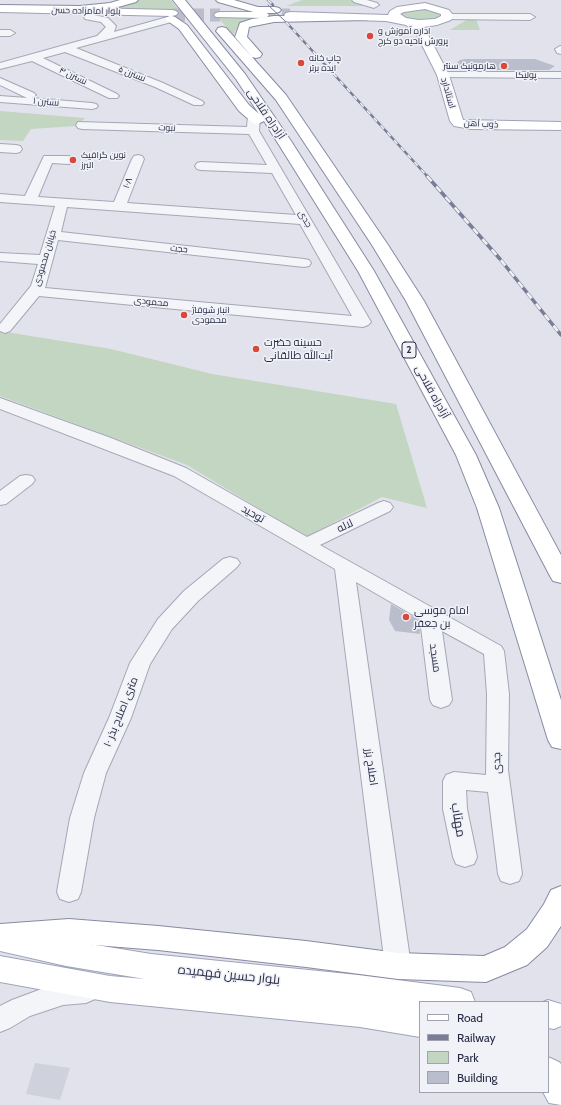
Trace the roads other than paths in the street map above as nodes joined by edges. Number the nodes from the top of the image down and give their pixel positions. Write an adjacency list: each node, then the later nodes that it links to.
1 (132, 0): 7 (main road)
2 (194, 0): 27 (main road, آزادراه فلاحی)
3 (222, 0): 8 (main road)
4 (358, 0): 6 (street)
5 (426, 0): 13 (main road)
6 (374, 5)
7 (0, 10): 9 (main road, بلوار امامزاده حسن); 14 (main road)
8 (348, 11): 10 (main road); 16 (main road)
9 (174, 12): 14 (main road); 18 (street); 33 (main road); 39 (main road, آزادراه فلاحی / 2)
10 (403, 12): 13 (main road); 13 (main road); 16 (main road); 20 (main road, استاندارد)
11 (220, 14): 12 (main road)
12 (262, 14)
13 (443, 16): 15 (street); 20 (main road)
14 (89, 17): 17 (street)
15 (530, 17)
16 (363, 18): 27 (main road)
17 (111, 26): 18 (street); 19 (street)
18 (132, 30): 19 (street)
19 (101, 38): 21 (street)
20 (426, 44): 24 (main road, استاندارد)
21 (64, 48): 22 (street); 31 (street, نسترن ۵)
22 (33, 57): 23 (street); 29 (street, نسترن ۴)
23 (0, 66)
24 (443, 75): 25 (street, پولیکا); 34 (main road, استاندارد)
25 (561, 75)
26 (0, 81): 28 (street)
27 (268, 82): 65 (main road, آزادراه فلاحی)
28 (30, 95)
29 (113, 96)
30 (0, 99): 32 (street, نسترن ۱)
31 (198, 103)
32 (92, 106)
33 (254, 116): 38 (street); 39 (main road)
34 (457, 121): 35 (main road, ذوب آهن); 37 (main road, ذوب آهن)
35 (561, 122)
36 (82, 126): 38 (street, نبوت)
37 (561, 126)
38 (252, 132): 45 (street, جدی)
39 (284, 141): 69 (main road, آزادراه فلاحی / 2)
40 (0, 148): 41 (street)
41 (16, 149)
42 (138, 159): 49 (street, ۱۰۸)
43 (68, 160): 47 (street)
44 (201, 166): 45 (street)
45 (276, 169): 50 (street, جدی)
46 (0, 198): 47 (street)
47 (30, 200): 48 (street)
48 (62, 203): 49 (street); 51 (street, خیابان محمودی)
49 (119, 207): 50 (street)
50 (306, 220): 56 (street, جدی)
51 (53, 235): 53 (street, خیابان محمودی); 54 (street, حجت)
52 (0, 257): 53 (street)
53 (45, 260): 55 (street, خیابان محمودی)
54 (304, 263)
55 (34, 291): 56 (street, محمودی); 57 (street, خیابان محمودی)
56 (363, 322)
57 (5, 328)
58 (0, 403): 62 (street, توحید)
59 (26, 480): 60 (street)
60 (0, 500)
61 (384, 507): 62 (street, لاله)
62 (305, 545): 64 (street, توحید)
63 (230, 563): 73 (street, ۱۰ متری اصلاح بذر)
64 (344, 568): 66 (street, توحید); 76 (street, اصلاح بزر)
65 (561, 576)
66 (430, 616): 67 (street, توحید); 68 (street, مسجد)
67 (494, 651): 70 (street, جدی)
68 (441, 700)
69 (561, 740)
70 (498, 784): 71 (street, مهتاب); 72 (street, جدی)
71 (465, 858)
72 (510, 874)
73 (69, 892)
74 (561, 898): 76 (main road)
75 (0, 937): 76 (main road); 79 (main road, بلوار حسین فهمیده)
76 (398, 966)
77 (0, 969): 78 (main road)
78 (110, 989): 80 (street); 81 (main road)
79 (453, 1001)
80 (0, 1020)
81 (419, 1023)
82 (549, 1074): 83 (main road)
83 (561, 1092)

